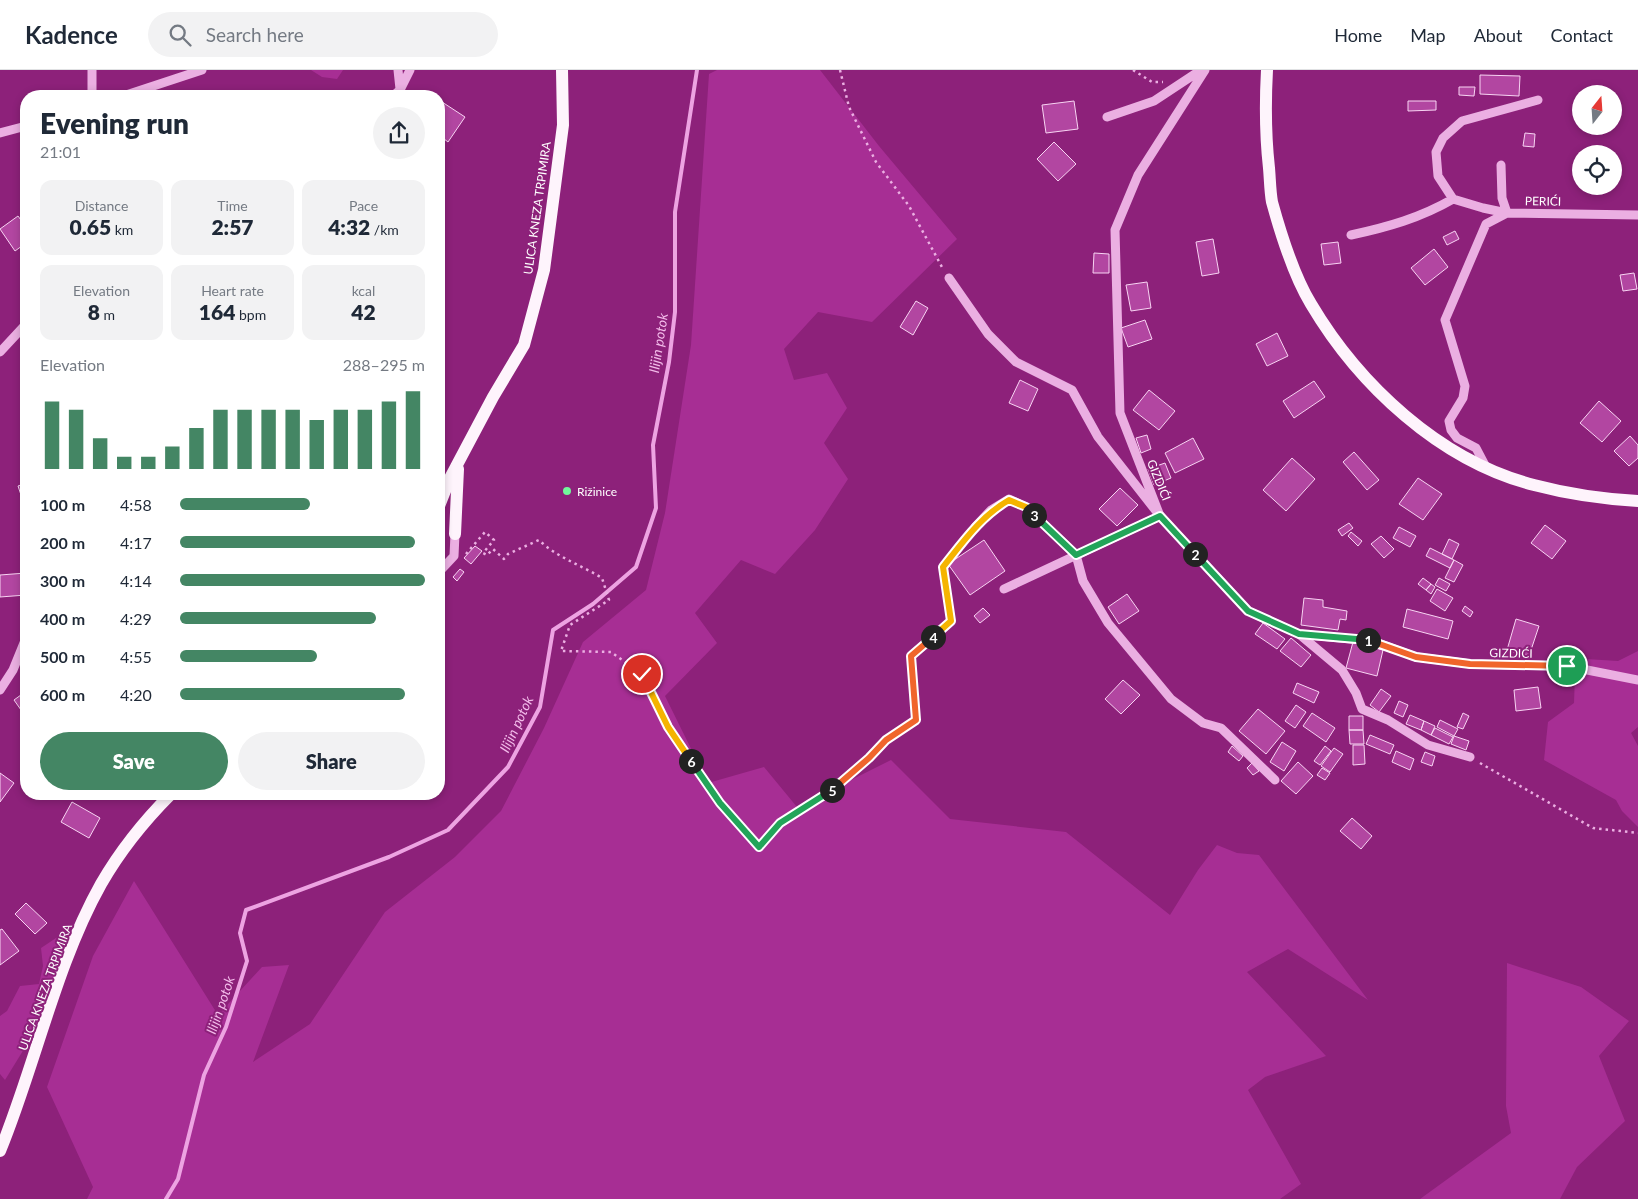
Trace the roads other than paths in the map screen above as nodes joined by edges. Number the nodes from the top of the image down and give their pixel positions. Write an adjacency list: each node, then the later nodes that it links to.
1 (92, 70): 8 (street)
2 (202, 70): 9 (street)
3 (398, 70): 10 (street)
4 (410, 70): 11 (street)
5 (562, 70): 24 (main road, ULICA KNEZA TRPIMIRA)
6 (1203, 70): 13 (street); 28 (street, GIZDIĆI)
7 (1267, 70): 25 (main road)
8 (92, 90)
9 (141, 90)
10 (398, 90)
11 (400, 90)
12 (1538, 100): 17 (street)
13 (1107, 116)
14 (20, 128): 15 (street)
15 (2, 132)
16 (1501, 165): 18 (street)
17 (1453, 198): 18 (street, PERIĆI); 20 (street)
18 (1507, 213): 19 (street, PERIĆI); 25 (street)
19 (1638, 215)
20 (1351, 235)
21 (949, 278): 28 (street)
22 (20, 330): 23 (street)
23 (0, 352)
24 (458, 463): 26 (main road, ULICA KNEZA TRPIMIRA); 30 (main road)
25 (1486, 467): 27 (main road)
26 (445, 492)
27 (1638, 501)
28 (1160, 516): 31 (street); 34 (street, GIZDIĆI)
29 (975, 527): 31 (street)
30 (455, 534): 32 (street)
31 (1076, 555): 33 (street); 39 (street)
32 (445, 566)
33 (1004, 589)
34 (1299, 634): 36 (street, GIZDIĆI); 38 (street)
35 (20, 653): 37 (street)
36 (1638, 680)
37 (0, 690)
38 (1470, 758)
39 (1275, 780)
40 (165, 800): 41 (main road, ULICA KNEZA TRPIMIRA)
41 (0, 1151)

